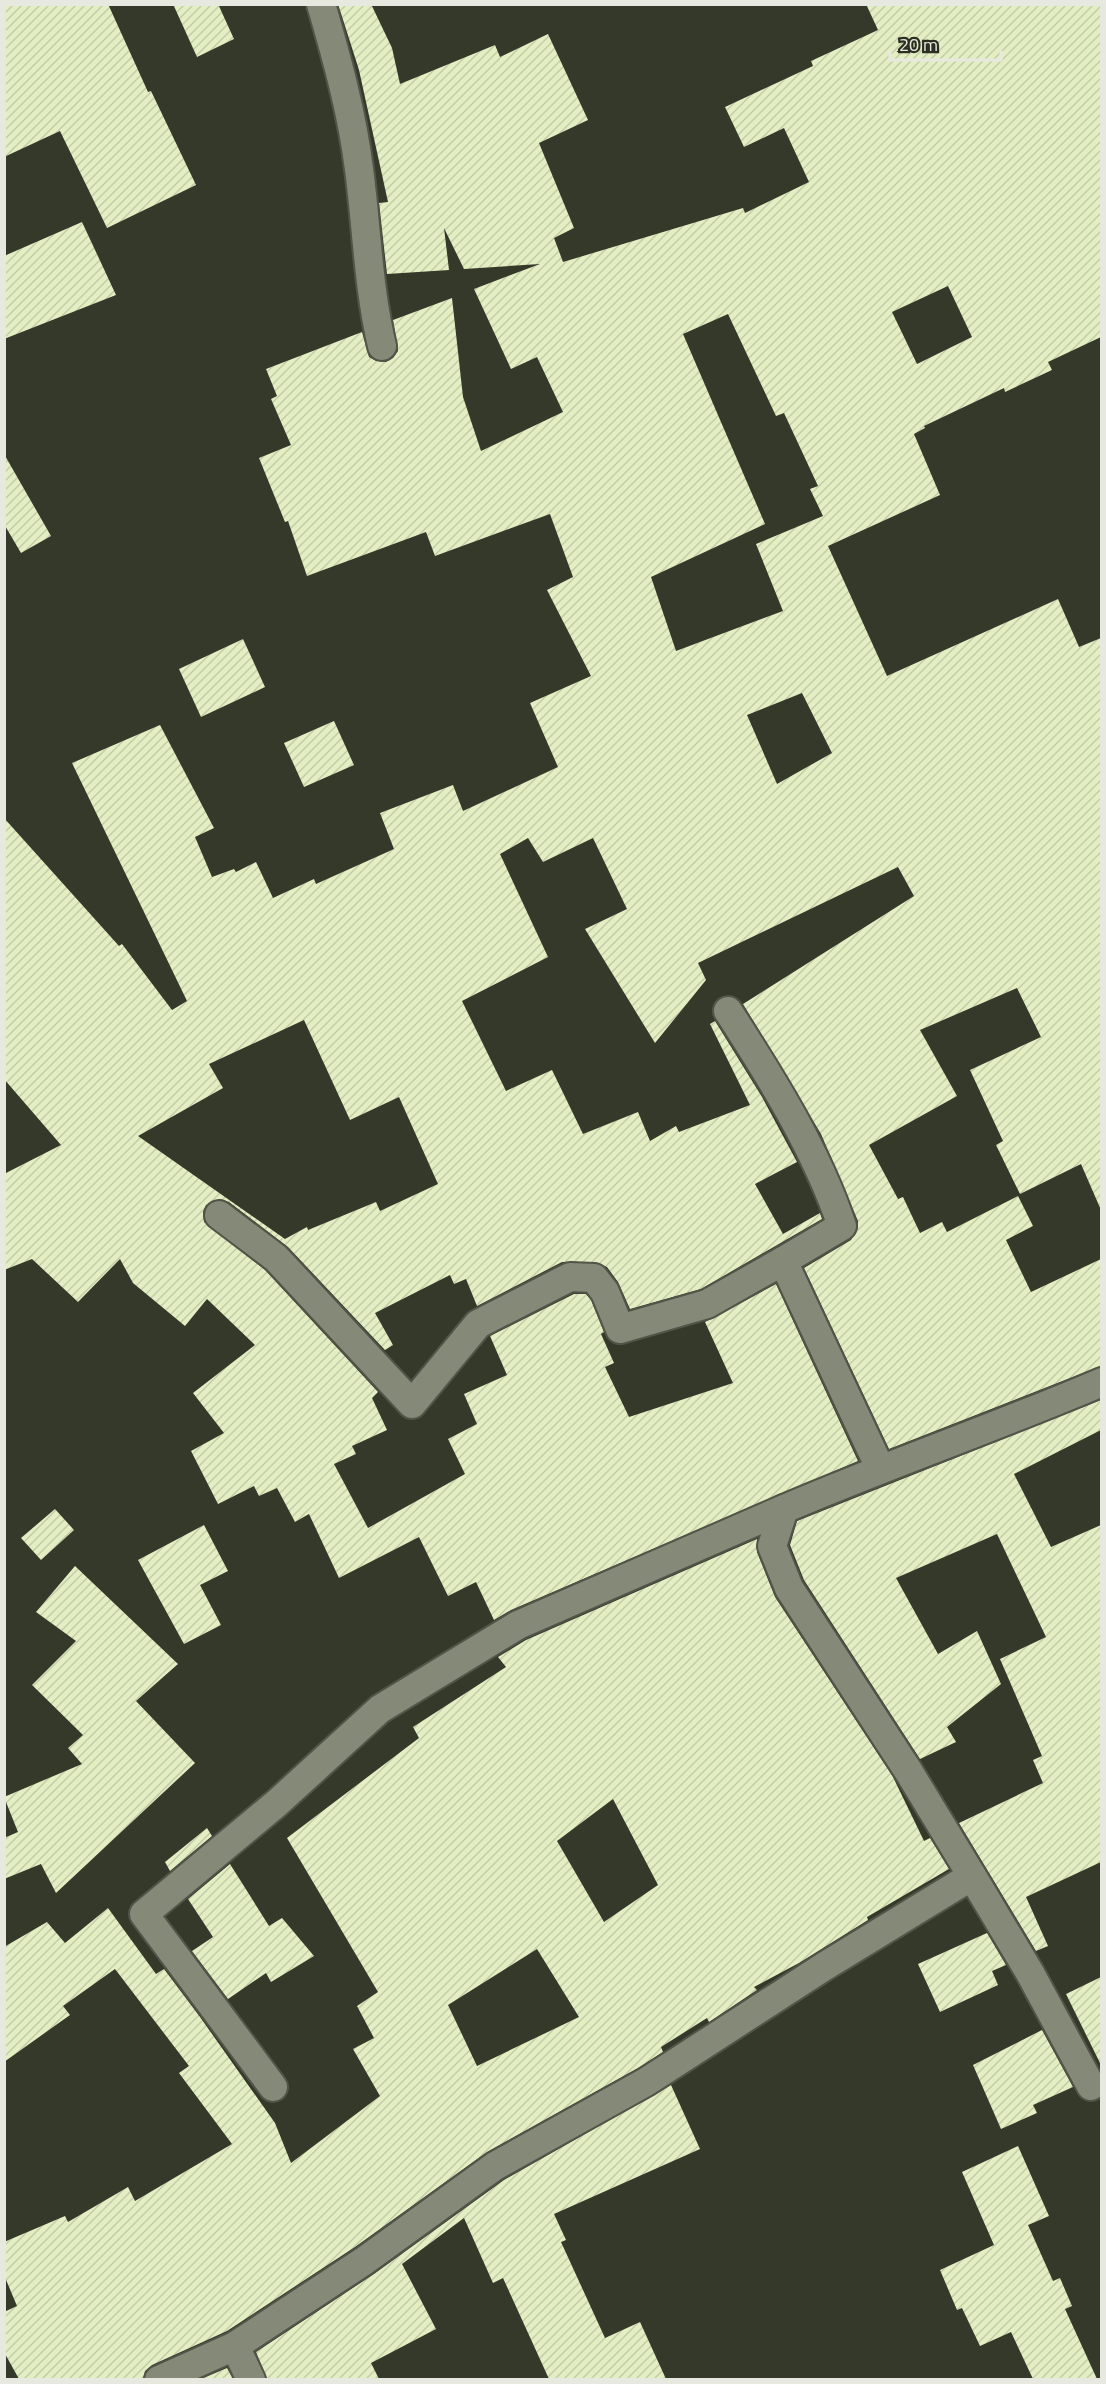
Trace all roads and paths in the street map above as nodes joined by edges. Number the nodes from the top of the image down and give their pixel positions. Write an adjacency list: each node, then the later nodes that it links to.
1 (321, 4): 2 (street)
2 (381, 346)
3 (728, 1011): 5 (street)
4 (219, 1215): 5 (street)
5 (783, 1261): 7 (street)
6 (1101, 1382): 7 (street)
7 (880, 1468): 8 (street)
8 (784, 1509): 9 (street); 11 (street)
9 (972, 1876): 10 (street); 12 (street)
10 (1091, 2086)
11 (273, 2087)
12 (235, 2346): 13 (street); 14 (street)
13 (159, 2379)
14 (251, 2379)

